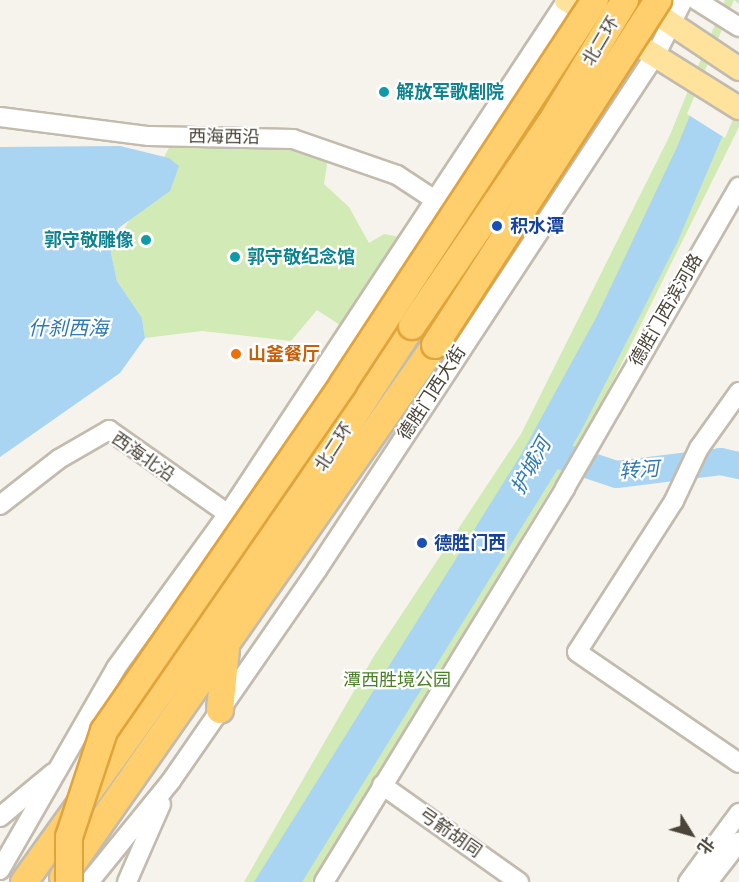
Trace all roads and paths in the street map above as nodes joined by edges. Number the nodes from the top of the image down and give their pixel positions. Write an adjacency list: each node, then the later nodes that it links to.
1 (567, 0): 10 (main road); 15 (street); 16 (street)
2 (595, 0): 38 (highway, bridge)
3 (625, 0): 22 (highway, 北二环, bridge)
4 (636, 0): 8 (main road)
5 (658, 0): 24 (highway, 北二环, bridge)
6 (683, 0): 8 (street, 德胜门西大街)
7 (696, 0): 9 (street)
8 (670, 25): 10 (street, 德胜门西大街); 11 (main road)
9 (739, 27)
10 (656, 54): 12 (main road); 18 (street, 德胜门西大街)
11 (739, 69)
12 (739, 108)
13 (0, 117): 15 (street, 西海西沿)
14 (739, 187): 30 (street, 德胜门西滨河路)
15 (435, 200): 17 (street)
16 (453, 233): 17 (street); 18 (street); 23 (street)
17 (410, 239): 21 (street)
18 (512, 273): 26 (street, 德胜门西大街)
19 (739, 392): 27 (street)
20 (0, 505): 21 (street, 西海北沿)
21 (228, 514): 25 (street)
22 (226, 601): 23 (highway); 36 (highway, 北二环)
23 (175, 634): 25 (street)
24 (226, 649): 26 (highway); 37 (highway, 北二环)
25 (94, 705): 28 (street)
26 (220, 710): 29 (street, 德胜门西大街)
27 (739, 763)
28 (64, 765): 32 (street); 34 (street)
29 (171, 781): 39 (street); 40 (street)
30 (382, 785): 41 (street, 德胜门西滨河路); 42 (street, 弓箭胡同)
31 (739, 813): 35 (street)
32 (0, 817)
33 (739, 842): 35 (street)
34 (0, 870)
35 (711, 876): 43 (street)
36 (24, 882)
37 (59, 882)
38 (69, 882)
39 (89, 882)
40 (127, 882)
41 (324, 882)
42 (519, 882)
43 (687, 882)

